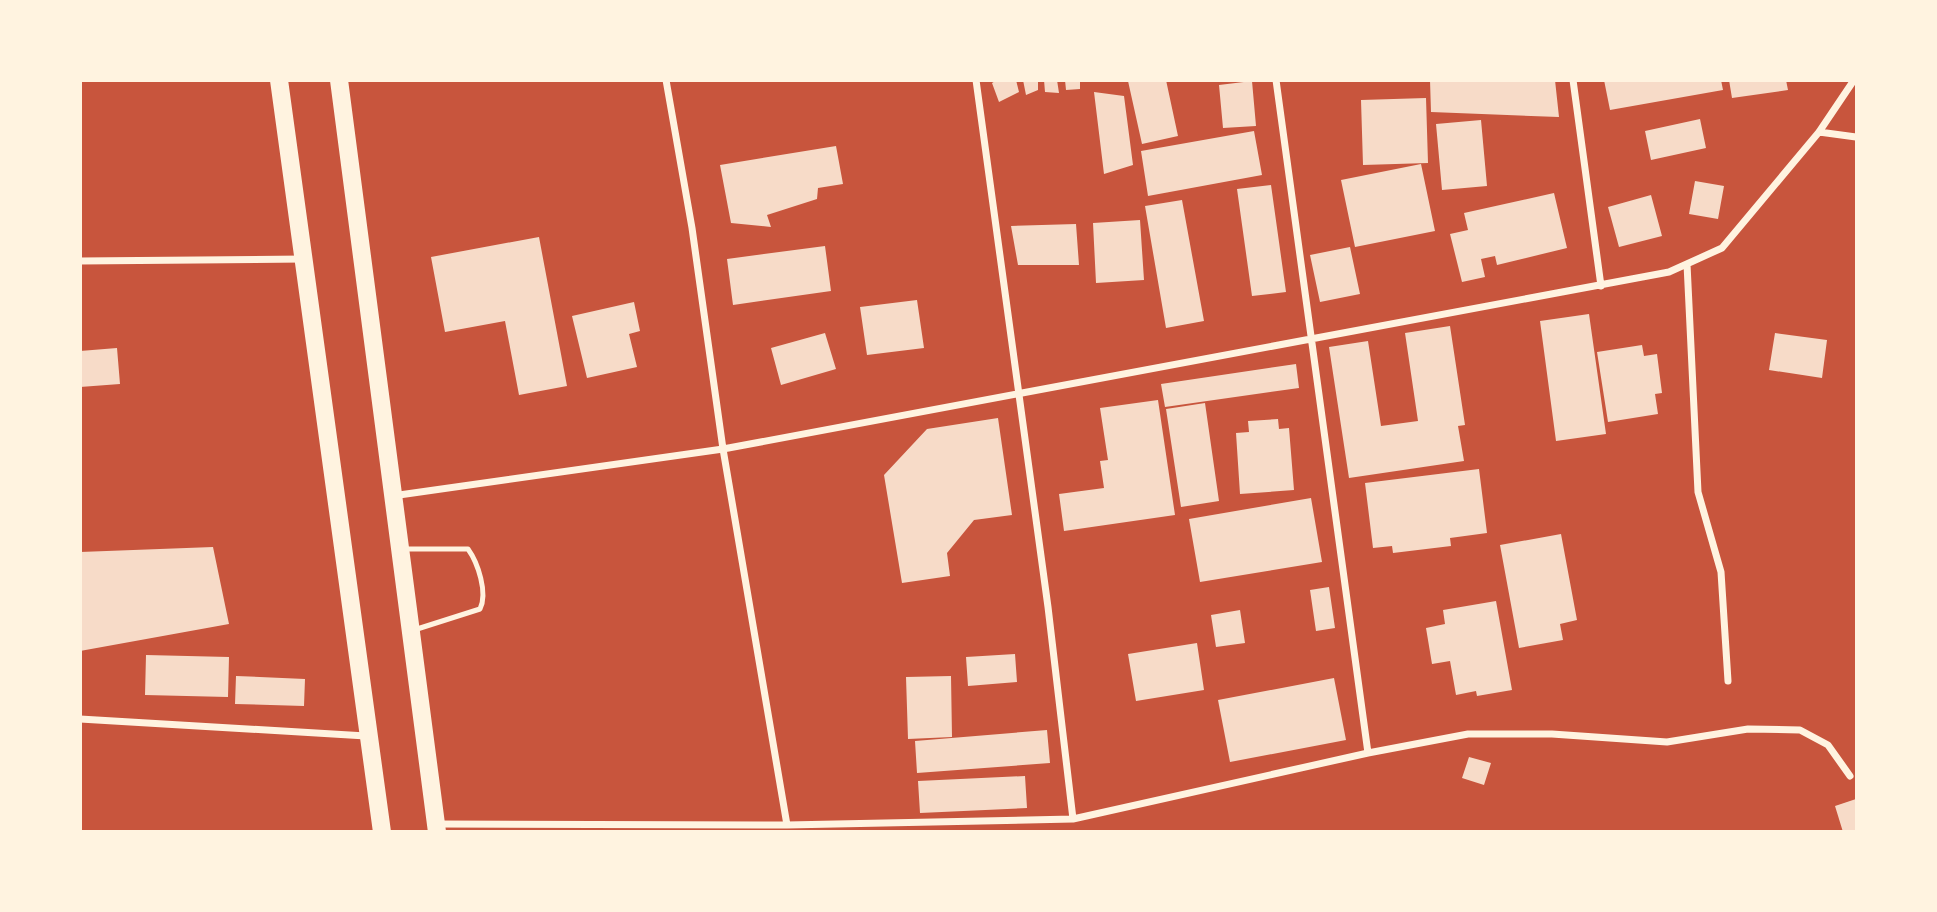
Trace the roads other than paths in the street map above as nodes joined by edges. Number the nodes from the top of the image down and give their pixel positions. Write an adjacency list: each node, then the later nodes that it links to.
1 (279, 80): 10 (main road)
2 (339, 80): 17 (main road)
3 (666, 80): 16 (street)
4 (976, 80): 15 (street)
5 (1276, 80): 14 (street)
6 (1573, 80): 13 (street)
7 (1854, 80): 8 (street)
8 (1819, 132): 9 (street); 12 (street)
9 (1857, 137)
10 (304, 259): 11 (street); 22 (main road)
11 (80, 261)
12 (1687, 264): 13 (street); 20 (street)
13 (1601, 286): 14 (street)
14 (1311, 341): 15 (street); 23 (street)
15 (1017, 393): 16 (street); 25 (street)
16 (723, 449): 17 (street); 26 (street)
17 (392, 496): 18 (main road)
18 (399, 549): 19 (main road); 19 (lane)
19 (411, 631): 27 (main road)
20 (1728, 681)
21 (80, 719): 22 (street)
22 (370, 736): 28 (main road)
23 (1368, 753): 24 (street); 25 (street)
24 (1850, 775)
25 (1073, 819): 26 (street)
26 (788, 825): 27 (street)
27 (437, 828)
28 (382, 831)

